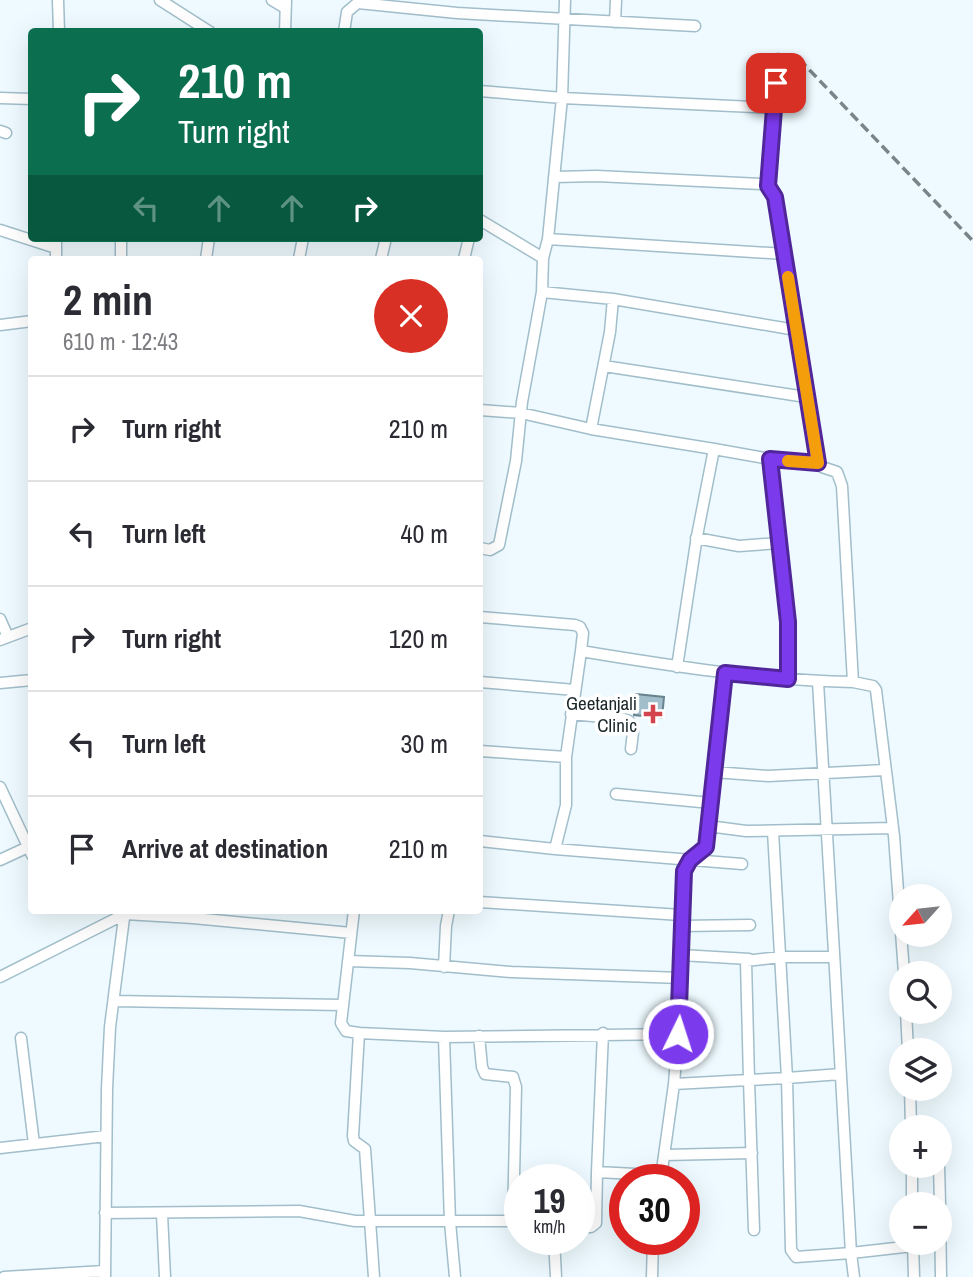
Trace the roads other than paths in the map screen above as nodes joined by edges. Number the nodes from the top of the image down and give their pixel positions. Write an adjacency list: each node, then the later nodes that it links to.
1 (58, 0): 11 (street)
2 (160, 0): 12 (street)
3 (272, 0): 7 (street)
4 (565, 0): 8 (street)
5 (617, 0): 9 (street)
6 (360, 2): 8 (street); 14 (street)
7 (286, 4): 13 (street)
8 (564, 20): 9 (street); 18 (street)
9 (615, 22): 10 (street)
10 (695, 26)
11 (60, 28)
12 (204, 28)
13 (285, 28)
14 (345, 28)
15 (778, 58): 20 (street)
16 (483, 91): 18 (street)
17 (0, 97): 19 (street)
18 (562, 98): 20 (street); 21 (street)
19 (28, 99)
20 (774, 108): 22 (street)
21 (554, 177): 22 (street); 26 (street)
22 (768, 186): 29 (street)
23 (483, 222): 30 (street)
24 (0, 230): 25 (street)
25 (28, 239)
26 (548, 239): 29 (street); 30 (street)
27 (37, 242): 28 (street)
28 (56, 248)
29 (785, 254): 35 (street)
30 (543, 258): 31 (street)
31 (542, 292): 32 (street); 39 (street)
32 (613, 299): 35 (street); 36 (street)
33 (28, 322): 34 (street)
34 (0, 325)
35 (796, 330): 37 (street)
36 (604, 366): 37 (street); 40 (street)
37 (806, 397): 43 (street)
38 (483, 410): 39 (street)
39 (521, 414): 40 (street); 46 (street)
40 (591, 429): 41 (street)
41 (715, 449): 42 (street); 44 (street)
42 (770, 459): 43 (street); 45 (street)
43 (818, 463): 58 (street)
44 (696, 538): 45 (street); 52 (street)
45 (779, 543): 54 (street)
46 (483, 548)
47 (483, 617): 51 (street)
48 (0, 619): 50 (street)
49 (28, 630): 50 (street)
50 (4, 639)
51 (580, 651): 52 (street); 60 (street)
52 (677, 667): 53 (street)
53 (725, 673): 54 (street); 66 (street)
54 (788, 679): 57 (street)
55 (28, 680): 59 (street)
56 (483, 682): 60 (street)
57 (818, 682): 58 (street); 67 (street)
58 (853, 682): 65 (street)
59 (0, 683)
60 (575, 690): 61 (street)
61 (571, 714): 62 (street); 64 (street)
62 (631, 749)
63 (483, 751): 64 (street)
64 (566, 757): 77 (street)
65 (885, 770): 67 (street); 72 (street)
66 (714, 772): 67 (street); 70 (street)
67 (823, 774): 74 (street)
68 (0, 787): 76 (street)
69 (616, 794): 70 (street)
70 (711, 803): 71 (street)
71 (708, 826): 73 (street); 80 (street)
72 (893, 828): 74 (street); 96 (street)
73 (773, 831): 74 (street); 92 (street)
74 (826, 831): 93 (street)
75 (483, 841): 77 (street)
76 (28, 847)
77 (555, 849): 80 (street)
78 (28, 852): 79 (street)
79 (0, 860)
80 (690, 860): 81 (street); 88 (street)
81 (742, 864)
82 (483, 902): 88 (street)
83 (121, 914): 98 (street)
84 (125, 914): 100 (street)
85 (148, 914): 90 (street)
86 (353, 914): 90 (street)
87 (448, 914): 97 (street)
88 (681, 920): 89 (street); 91 (street)
89 (750, 925)
90 (351, 933): 95 (street)
91 (681, 956): 94 (street); 99 (street)
92 (780, 957): 93 (street); 94 (street); 109 (street)
93 (834, 957): 108 (street)
94 (749, 959): 110 (street)
95 (348, 961): 97 (street); 101 (street)
96 (903, 961)
97 (444, 967): 99 (street)
98 (0, 977)
99 (681, 978): 104 (street)
100 (114, 1001): 101 (street); 112 (street)
101 (342, 1004): 102 (street)
102 (359, 1033): 106 (street); 123 (street)
103 (603, 1033): 104 (street); 105 (street); 119 (street)
104 (678, 1034): 111 (street)
105 (479, 1036): 106 (street); 117 (street)
106 (444, 1037): 125 (street)
107 (21, 1038): 113 (street)
108 (841, 1073): 109 (street); 129 (street)
109 (787, 1078): 110 (street); 129 (street)
110 (749, 1080): 111 (street); 115 (street)
111 (674, 1084): 116 (street)
112 (106, 1136): 113 (street); 121 (street)
113 (34, 1144): 114 (street)
114 (0, 1148)
115 (752, 1153): 116 (street); 127 (street)
116 (665, 1155): 118 (street)
117 (516, 1164)
118 (663, 1164)
119 (597, 1172): 120 (street); 126 (street)
120 (609, 1173)
121 (105, 1213): 122 (street); 134 (street)
122 (162, 1214): 123 (street); 136 (street)
123 (369, 1221): 125 (street); 137 (street)
124 (504, 1221): 125 (street)
125 (450, 1222): 138 (street)
126 (595, 1224)
127 (754, 1230)
128 (889, 1247): 129 (street)
129 (851, 1253): 141 (street)
130 (555, 1255): 139 (street)
131 (653, 1255): 140 (street)
132 (913, 1255): 142 (street)
133 (941, 1255): 143 (street)
134 (104, 1274): 135 (street)
135 (5, 1277)
136 (165, 1277)
137 (374, 1277)
138 (455, 1277)
139 (556, 1277)
140 (652, 1277)
141 (854, 1277)
142 (914, 1277)
143 (941, 1277)

